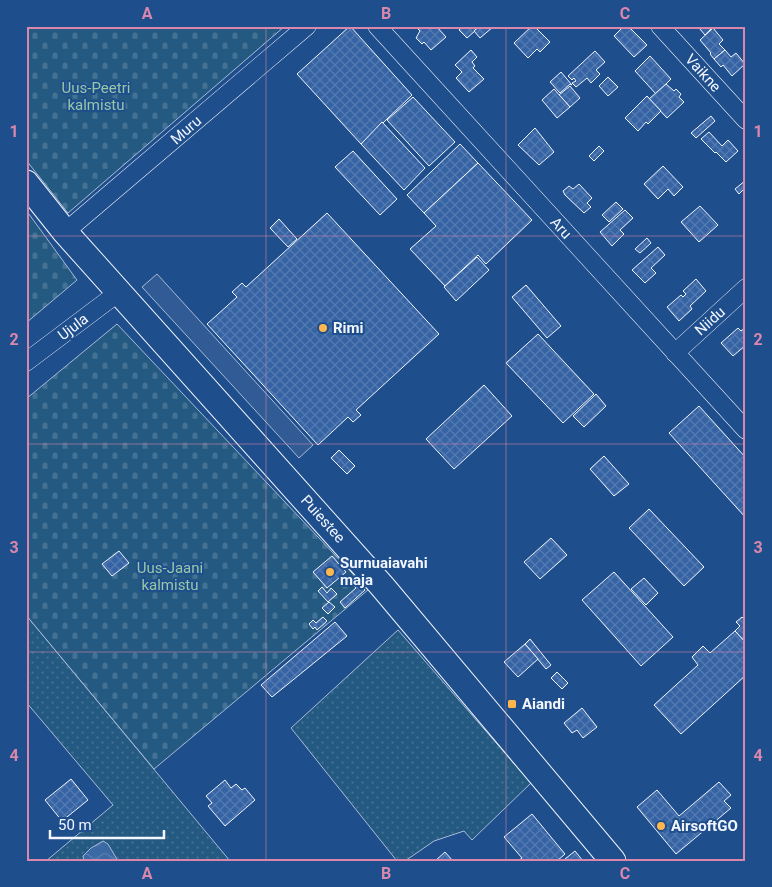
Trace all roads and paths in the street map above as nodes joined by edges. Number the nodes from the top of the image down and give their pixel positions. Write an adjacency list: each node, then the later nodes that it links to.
1 (307, 26): 6 (street, Muru)
2 (377, 26): 9 (street, Aru)
3 (660, 26): 4 (street, Vaikne)
4 (746, 120)
5 (26, 183): 6 (highway, Puiestee)
6 (65, 232): 8 (highway, Puiestee)
7 (746, 288): 9 (street, Niidu)
8 (119, 292): 10 (street, Ujula); 12 (highway, Puiestee)
9 (675, 353): 11 (street, Aru)
10 (26, 362)
11 (746, 430)
12 (613, 861)

